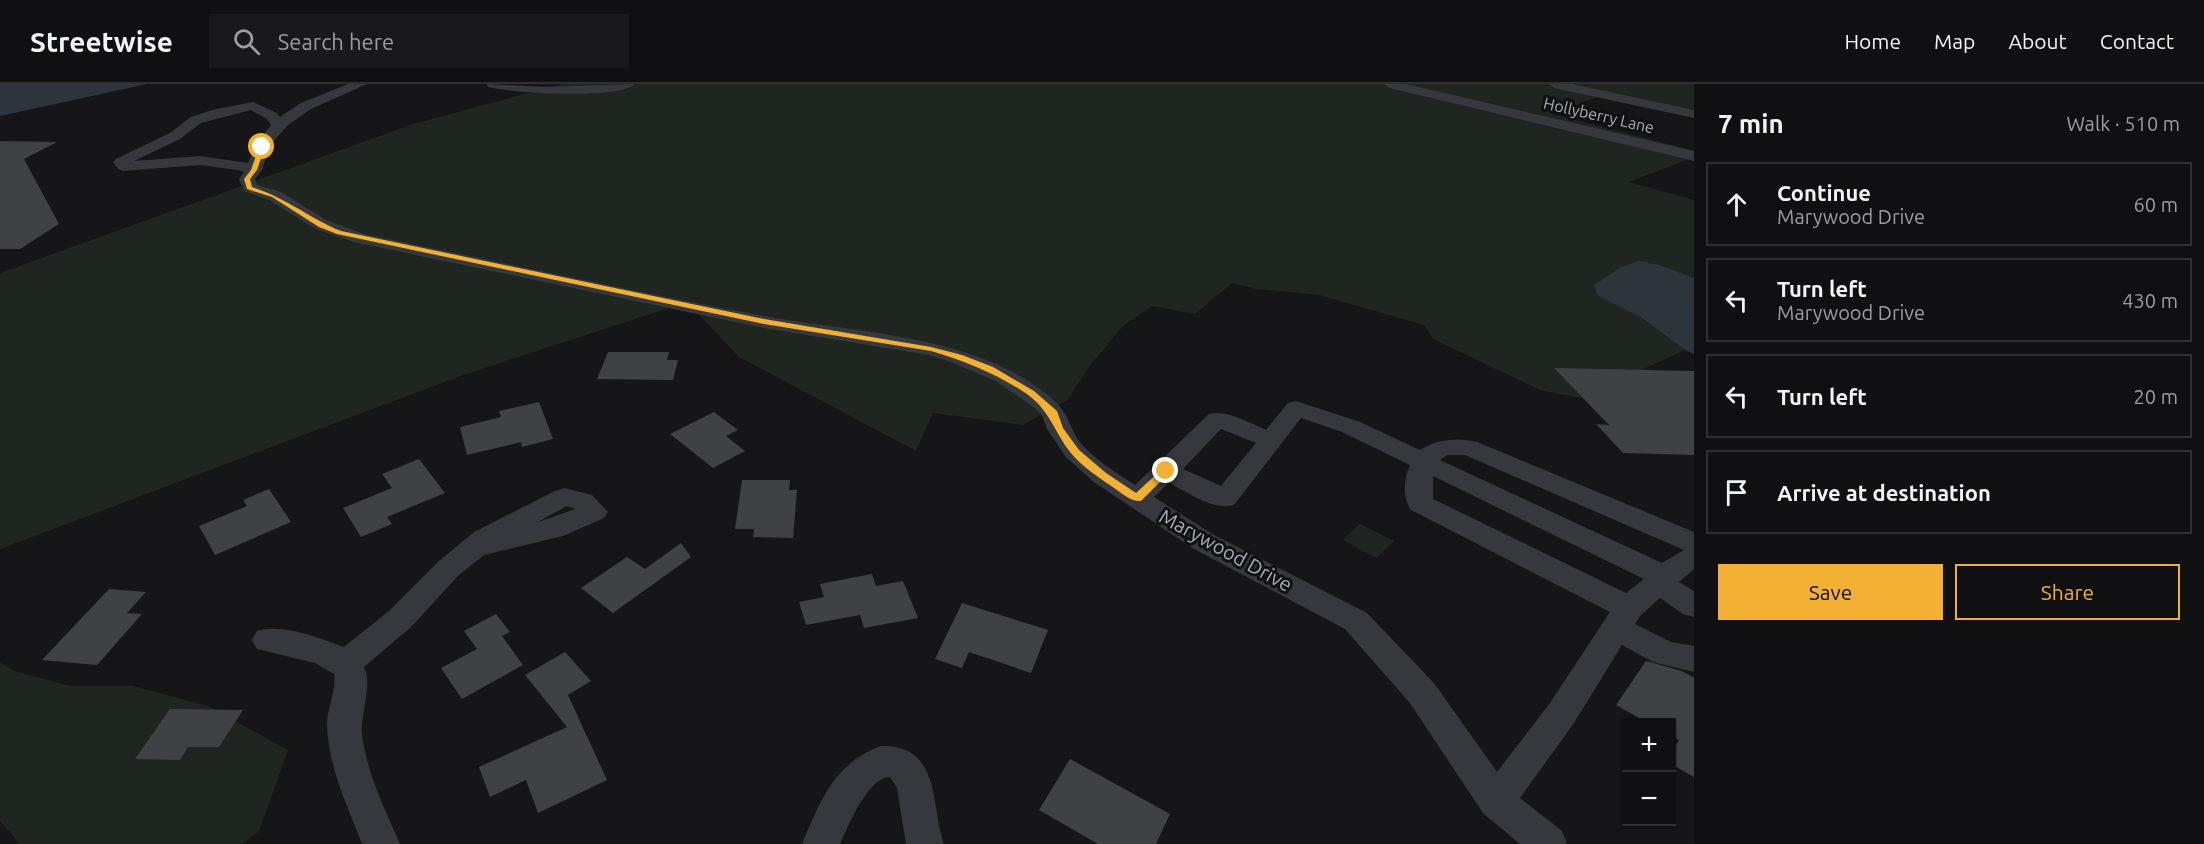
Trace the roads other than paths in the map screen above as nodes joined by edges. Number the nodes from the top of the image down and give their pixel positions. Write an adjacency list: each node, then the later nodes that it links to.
1 (361, 84): 7 (street)
2 (493, 84): 3 (street)
3 (629, 84)
4 (1390, 84): 8 (street, Hollyberry Lane)
5 (1554, 84): 6 (street)
6 (1694, 114)
7 (278, 125): 9 (street); 9 (street)
8 (1694, 156)
9 (254, 170): 13 (street, Marywood Drive)
10 (1271, 440): 11 (street); 12 (street); 12 (street)
11 (1424, 462): 14 (street); 17 (street); 19 (street)
12 (1166, 471): 13 (street)
13 (1137, 498): 23 (street, Marywood Drive)
14 (1694, 543)
15 (475, 547): 22 (street)
16 (1694, 558): 17 (street)
17 (1662, 580): 18 (street); 19 (street)
18 (1694, 606)
19 (1622, 618): 21 (street); 23 (street)
20 (268, 640): 22 (street)
21 (1694, 659)
22 (346, 664): 24 (street)
23 (1496, 801): 27 (street, Marywood Drive)
24 (381, 844)
25 (821, 844): 26 (street)
26 (925, 844)
27 (1548, 844)

